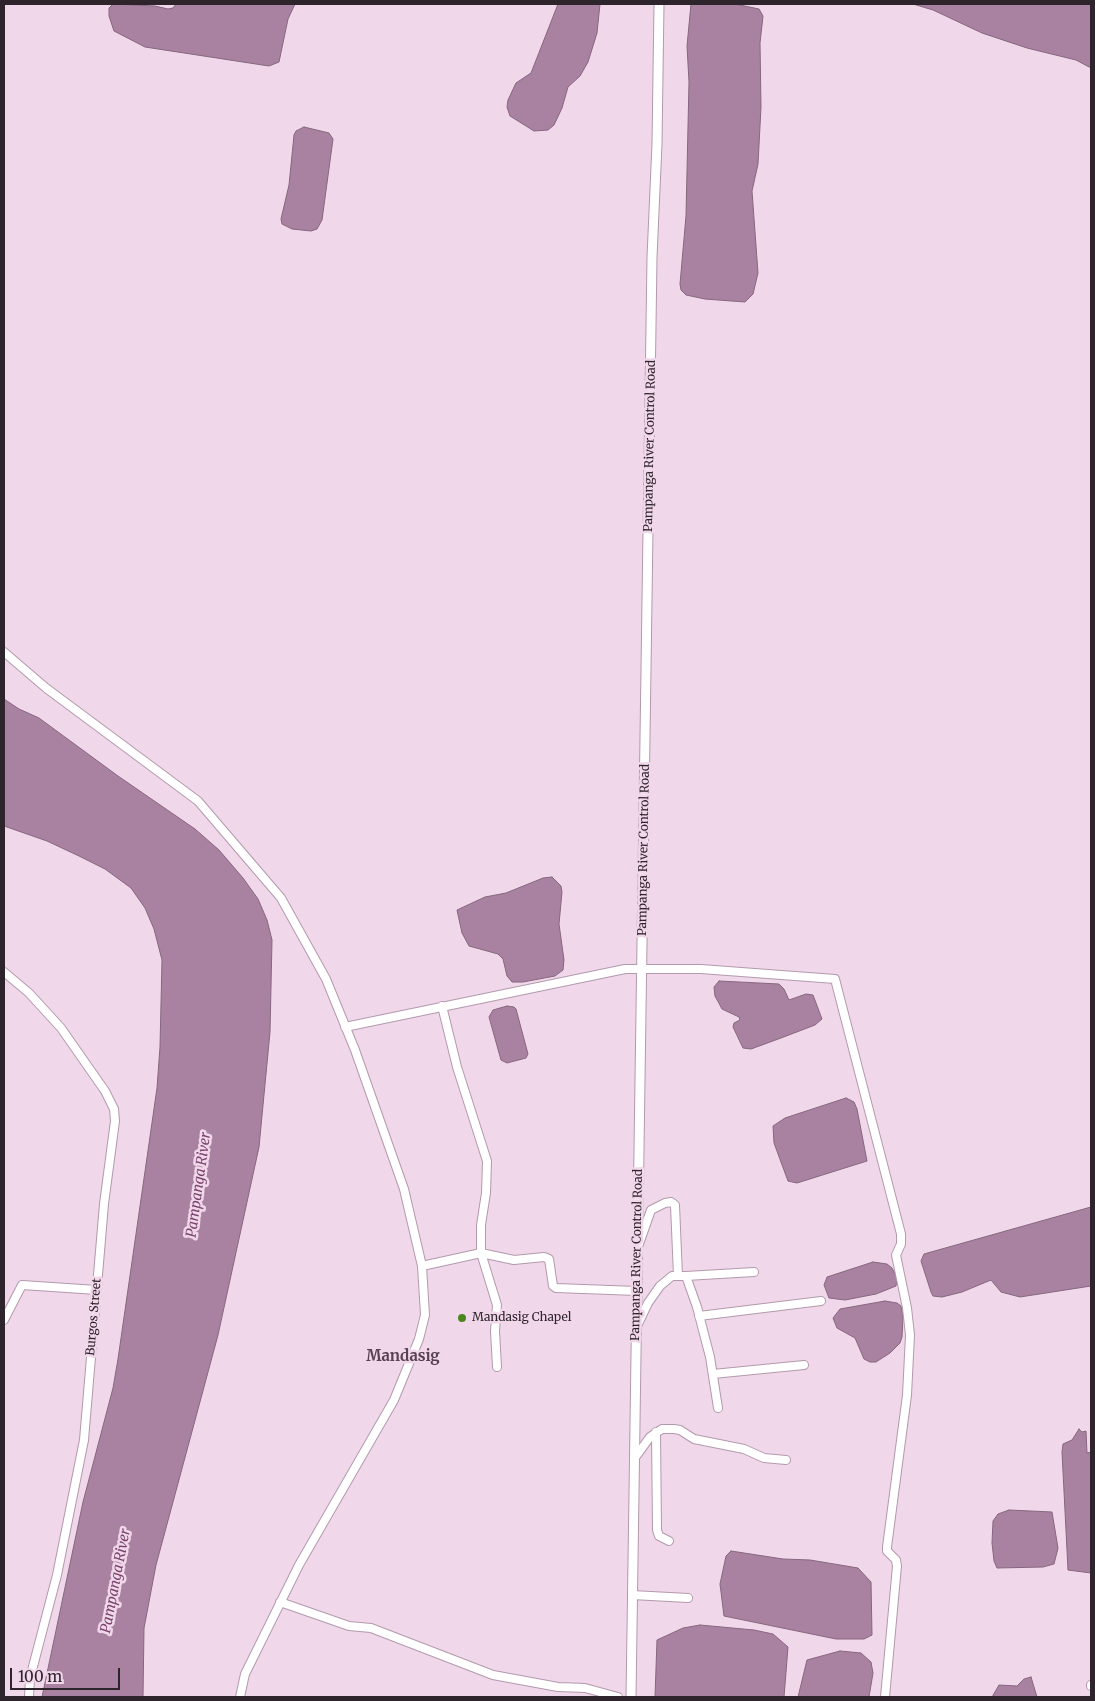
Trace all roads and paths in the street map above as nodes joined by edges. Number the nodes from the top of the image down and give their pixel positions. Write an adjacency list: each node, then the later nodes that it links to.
1 (659, 4): 3 (main road, Pampanga River Control Road)
2 (4, 652): 6 (street)
3 (643, 969): 5 (street); 7 (main road, Pampanga River Control Road); 33 (street)
4 (4, 972): 12 (street, Burgos Street)
5 (442, 1006): 6 (street); 8 (street)
6 (345, 1027): 9 (street)
7 (638, 1248): 11 (street); 13 (main road, Pampanga River Control Road)
8 (481, 1253): 9 (street); 13 (street); 19 (street)
9 (422, 1266): 28 (street)
10 (754, 1272): 11 (street)
11 (682, 1276): 15 (street); 17 (street)
12 (97, 1290): 16 (street); 29 (street, Burgos Street)
13 (636, 1291): 17 (main road, Pampanga River Control Road)
14 (821, 1301): 15 (street)
15 (699, 1316): 20 (street)
16 (4, 1320)
17 (636, 1327): 23 (main road, Pampanga River Control Road)
18 (804, 1365): 20 (street)
19 (498, 1367)
20 (712, 1374): 21 (street)
21 (718, 1408)
22 (656, 1432): 23 (street); 24 (street); 25 (street)
23 (634, 1460): 26 (main road, Pampanga River Control Road)
24 (786, 1460)
25 (669, 1541)
26 (632, 1595): 27 (street); 32 (main road, Pampanga River Control Road)
27 (688, 1598)
28 (280, 1602): 30 (street); 31 (street)
29 (29, 1697)
30 (240, 1697)
31 (618, 1697)
32 (631, 1697)
33 (885, 1697)

